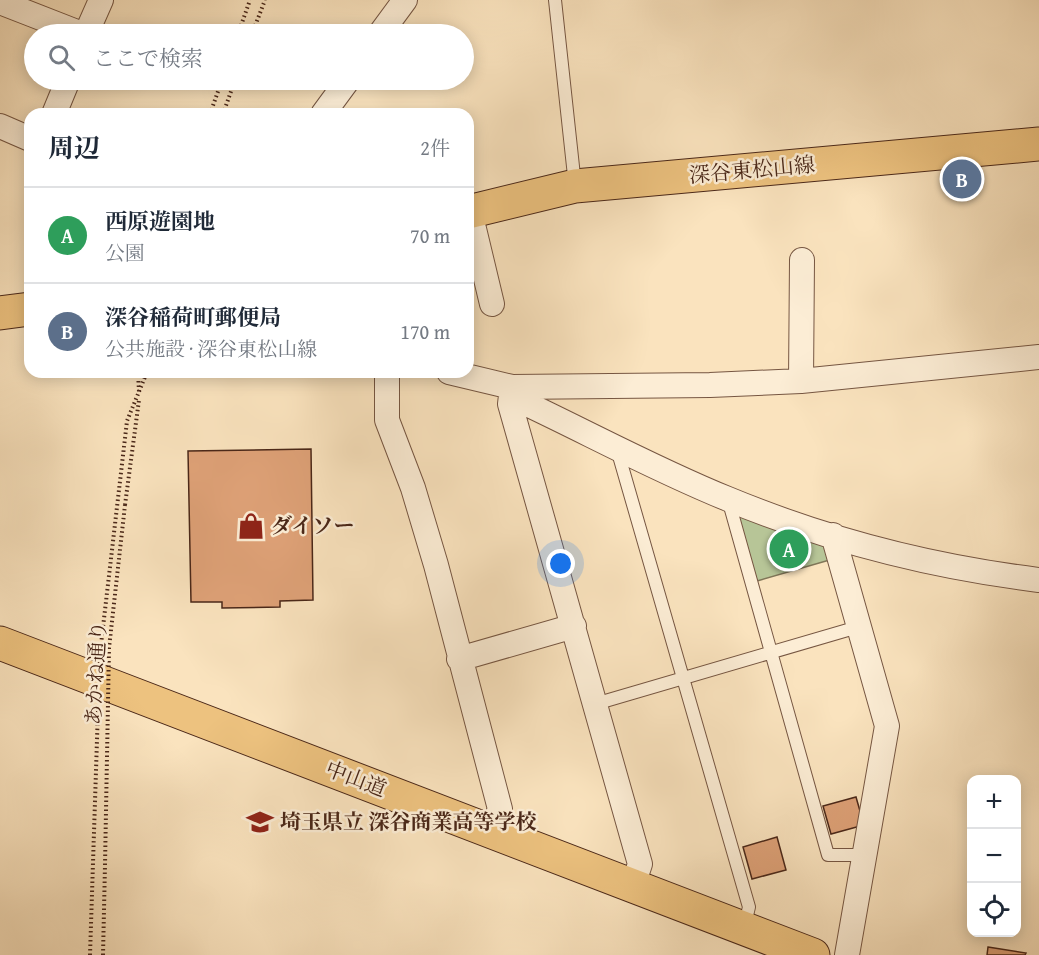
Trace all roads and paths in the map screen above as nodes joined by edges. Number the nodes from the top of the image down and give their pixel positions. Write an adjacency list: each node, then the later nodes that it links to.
1 (101, 0): 8 (street)
2 (250, 0): 9 (path)
3 (265, 0): 10 (path)
4 (405, 0): 11 (street)
5 (555, 0): 23 (lane)
6 (0, 2): 7 (street)
7 (58, 24)
8 (89, 24)
9 (242, 24)
10 (256, 24)
11 (387, 24)
12 (64, 90): 16 (street)
13 (218, 90): 17 (path)
14 (232, 90): 18 (path)
15 (341, 90): 19 (street)
16 (56, 108)
17 (212, 108)
18 (225, 108)
19 (327, 108)
20 (0, 126): 21 (street)
21 (24, 136)
22 (1039, 144): 23 (main road, 深谷東松山線)
23 (575, 186): 24 (main road, 深谷東松山線)
24 (474, 211)
25 (474, 232): 27 (street)
26 (802, 260): 35 (street)
27 (492, 304)
28 (24, 310): 29 (main road)
29 (0, 313)
30 (1039, 357): 35 (street)
31 (139, 378): 37 (path, あかね通り)
32 (145, 378): 37 (path, あかね通り)
33 (387, 378): 46 (street)
34 (474, 378): 36 (street)
35 (801, 381): 36 (street)
36 (512, 387): 38 (street); 42 (street)
37 (140, 394): 47 (path); 56 (path, あかね通り, bridge)
38 (617, 447): 39 (street); 48 (lane)
39 (728, 499): 40 (street); 45 (lane)
40 (833, 535): 41 (street); 43 (street)
41 (1039, 580)
42 (574, 626): 46 (street); 50 (street)
43 (858, 627): 45 (lane); 52 (street)
44 (0, 643): 51 (main road, 中山道)
45 (771, 652): 48 (lane); 52 (lane)
46 (459, 659): 51 (street)
47 (100, 663)
48 (683, 678): 50 (lane); 54 (lane)
49 (101, 700): 55 (path)
50 (595, 704): 53 (street)
51 (491, 831): 53 (main road, 中山道)
52 (865, 855): 58 (street)
53 (633, 885): 54 (main road, 中山道)
54 (744, 928): 57 (main road, 中山道)
55 (90, 955)
56 (104, 955)
57 (813, 955)
58 (847, 955)

